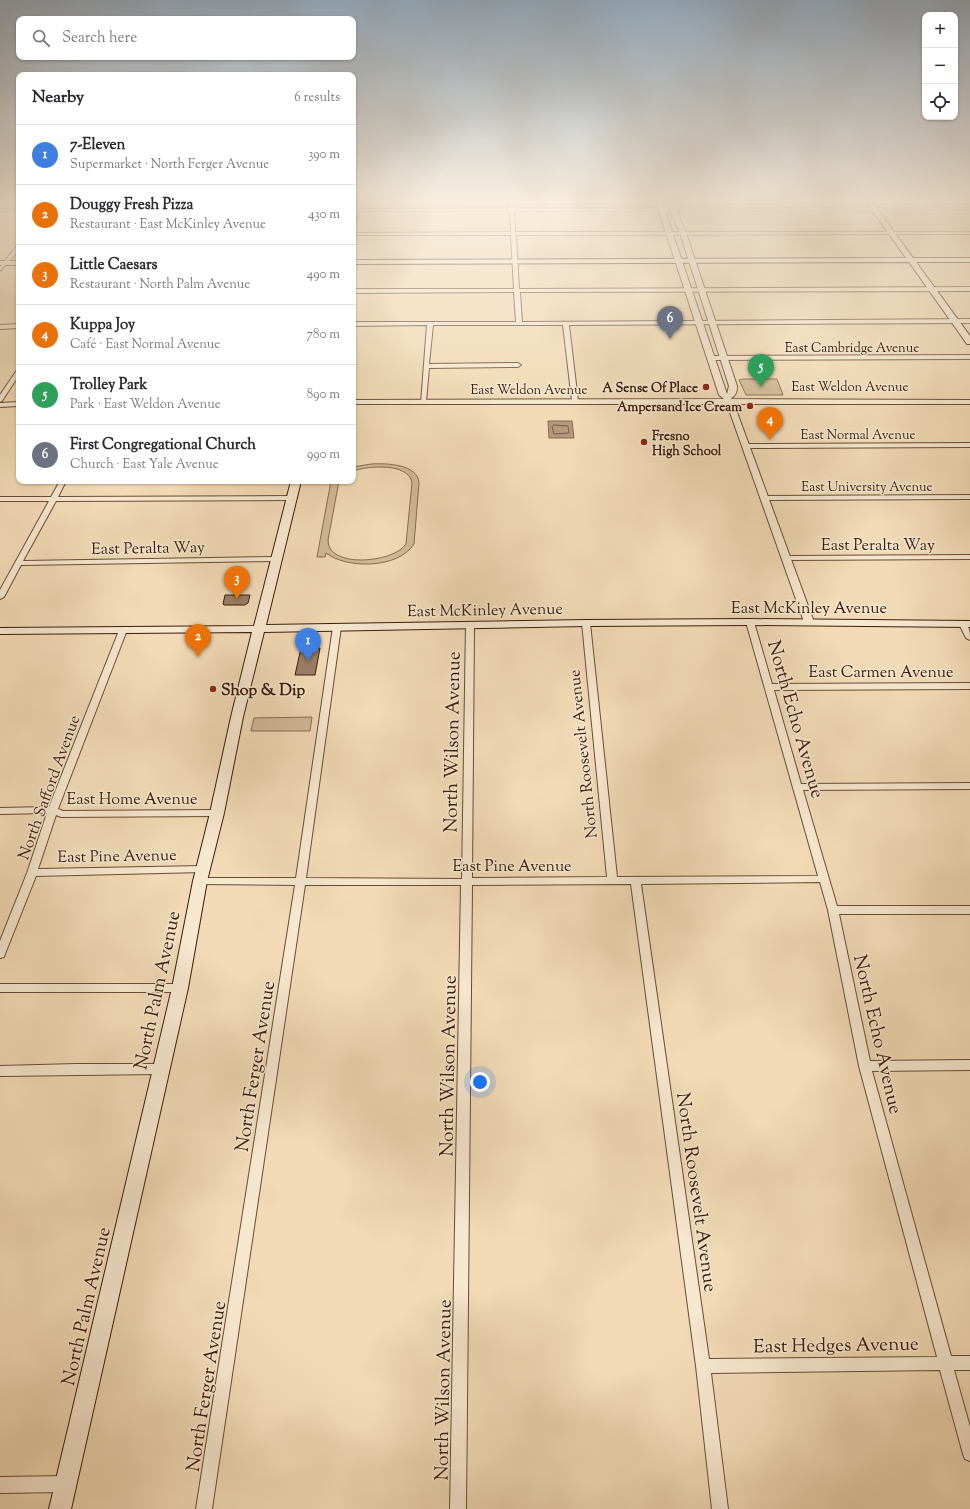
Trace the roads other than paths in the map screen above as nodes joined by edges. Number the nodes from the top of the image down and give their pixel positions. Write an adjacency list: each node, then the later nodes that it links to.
1 (516, 269): 10 (street)
2 (681, 269): 7 (street)
3 (694, 269): 8 (street)
4 (918, 269): 5 (main road)
5 (933, 289): 6 (street); 8 (street); 11 (main road)
6 (970, 289)
7 (688, 290): 8 (street); 10 (street); 13 (street)
8 (701, 290): 14 (street)
9 (356, 291): 10 (street)
10 (518, 291): 15 (street)
11 (955, 321): 12 (street); 14 (street); 21 (main road)
12 (970, 321)
13 (699, 322): 14 (street); 16 (street); 23 (street)
14 (712, 322): 24 (street)
15 (519, 323): 16 (street); 18 (street)
16 (566, 323): 32 (street)
17 (356, 324): 18 (street)
18 (430, 324): 26 (street)
19 (16, 326): 20 (street)
20 (0, 327)
21 (970, 342)
22 (970, 357): 24 (street, East Cambridge Avenue)
23 (710, 358): 24 (street, East Cambridge Avenue); 29 (street)
24 (723, 358): 29 (street)
25 (518, 365): 26 (street)
26 (427, 366): 34 (street)
27 (16, 376): 30 (street)
28 (970, 397): 31 (street, East Weldon Avenue)
29 (728, 399): 31 (street, East Weldon Avenue); 32 (street, East Weldon Avenue); 39 (street)
30 (0, 400)
31 (927, 400): 35 (street, East Weldon Avenue)
32 (575, 401): 34 (street, East Weldon Avenue)
33 (356, 402): 34 (street, East Weldon Avenue)
34 (423, 402)
35 (970, 402)
36 (16, 404): 37 (street)
37 (0, 405)
38 (970, 445): 39 (street, East Normal Avenue)
39 (746, 446): 44 (street)
40 (61, 484): 45 (street)
41 (295, 484): 43 (main road, North Palm Avenue)
42 (970, 497): 44 (street, East University Avenue)
43 (292, 498): 45 (street); 49 (main road, North Palm Avenue)
44 (764, 498): 48 (street)
45 (53, 499): 46 (street); 50 (street)
46 (0, 500)
47 (970, 557): 48 (street, East Peralta Way)
48 (786, 558): 53 (street)
49 (277, 560): 50 (street, East Peralta Way); 58 (main road, North Palm Avenue)
50 (19, 562): 51 (street)
51 (0, 597)
52 (750, 622): 53 (main road, East McKinley Avenue); 54 (main road, East McKinley Avenue); 63 (street, North Echo Avenue)
53 (808, 622): 56 (main road, East McKinley Avenue)
54 (586, 623): 55 (main road, East McKinley Avenue); 72 (street, North Roosevelt Avenue)
55 (470, 624): 57 (main road, East McKinley Avenue); 75 (street, North Wilson Avenue)
56 (967, 624): 61 (street)
57 (337, 627): 58 (main road, East McKinley Avenue); 74 (street, North Ferger Avenue)
58 (260, 629): 59 (main road, East McKinley Avenue); 68 (main road, North Palm Avenue)
59 (123, 630): 60 (main road, East McKinley Avenue); 67 (street, North Safford Avenue)
60 (0, 631)
61 (970, 638)
62 (970, 686): 63 (street, East Carmen Avenue)
63 (769, 687): 65 (street, North Echo Avenue)
64 (970, 786): 65 (street)
65 (798, 787): 71 (street, North Echo Avenue)
66 (0, 810): 67 (street, East Home Avenue)
67 (53, 810): 68 (street, East Home Avenue); 69 (street, North Safford Avenue)
68 (217, 813): 70 (main road, North Palm Avenue)
69 (32, 873): 70 (street, East Pine Avenue); 78 (street, North Safford Avenue)
70 (202, 875): 74 (street, East Pine Avenue); 80 (main road, North Palm Avenue)
71 (823, 879): 73 (street, East Pine Avenue); 76 (street, North Echo Avenue)
72 (612, 881): 73 (street, East Pine Avenue); 75 (street, East Pine Avenue)
73 (636, 881): 87 (street, North Roosevelt Avenue)
74 (300, 882): 75 (street, East Pine Avenue); 92 (street, North Ferger Avenue)
75 (467, 882): 93 (street, North Wilson Avenue)
76 (833, 910): 77 (street); 82 (street, North Echo Avenue)
77 (970, 910)
78 (0, 954)
79 (0, 988): 80 (street)
80 (180, 988): 83 (main road, North Palm Avenue)
81 (970, 1065): 82 (street)
82 (865, 1066): 85 (street, North Echo Avenue)
83 (161, 1069): 84 (street); 89 (main road, North Palm Avenue)
84 (0, 1071)
85 (946, 1363): 86 (street, East Hedges Avenue); 87 (street, East Hedges Avenue); 88 (street, North Echo Avenue)
86 (970, 1363)
87 (702, 1366): 94 (street, North Roosevelt Avenue)
88 (970, 1454)
89 (66, 1484): 90 (street); 91 (main road, North Palm Avenue)
90 (0, 1485)
91 (60, 1509)
92 (204, 1509)
93 (458, 1509)
94 (720, 1509)

